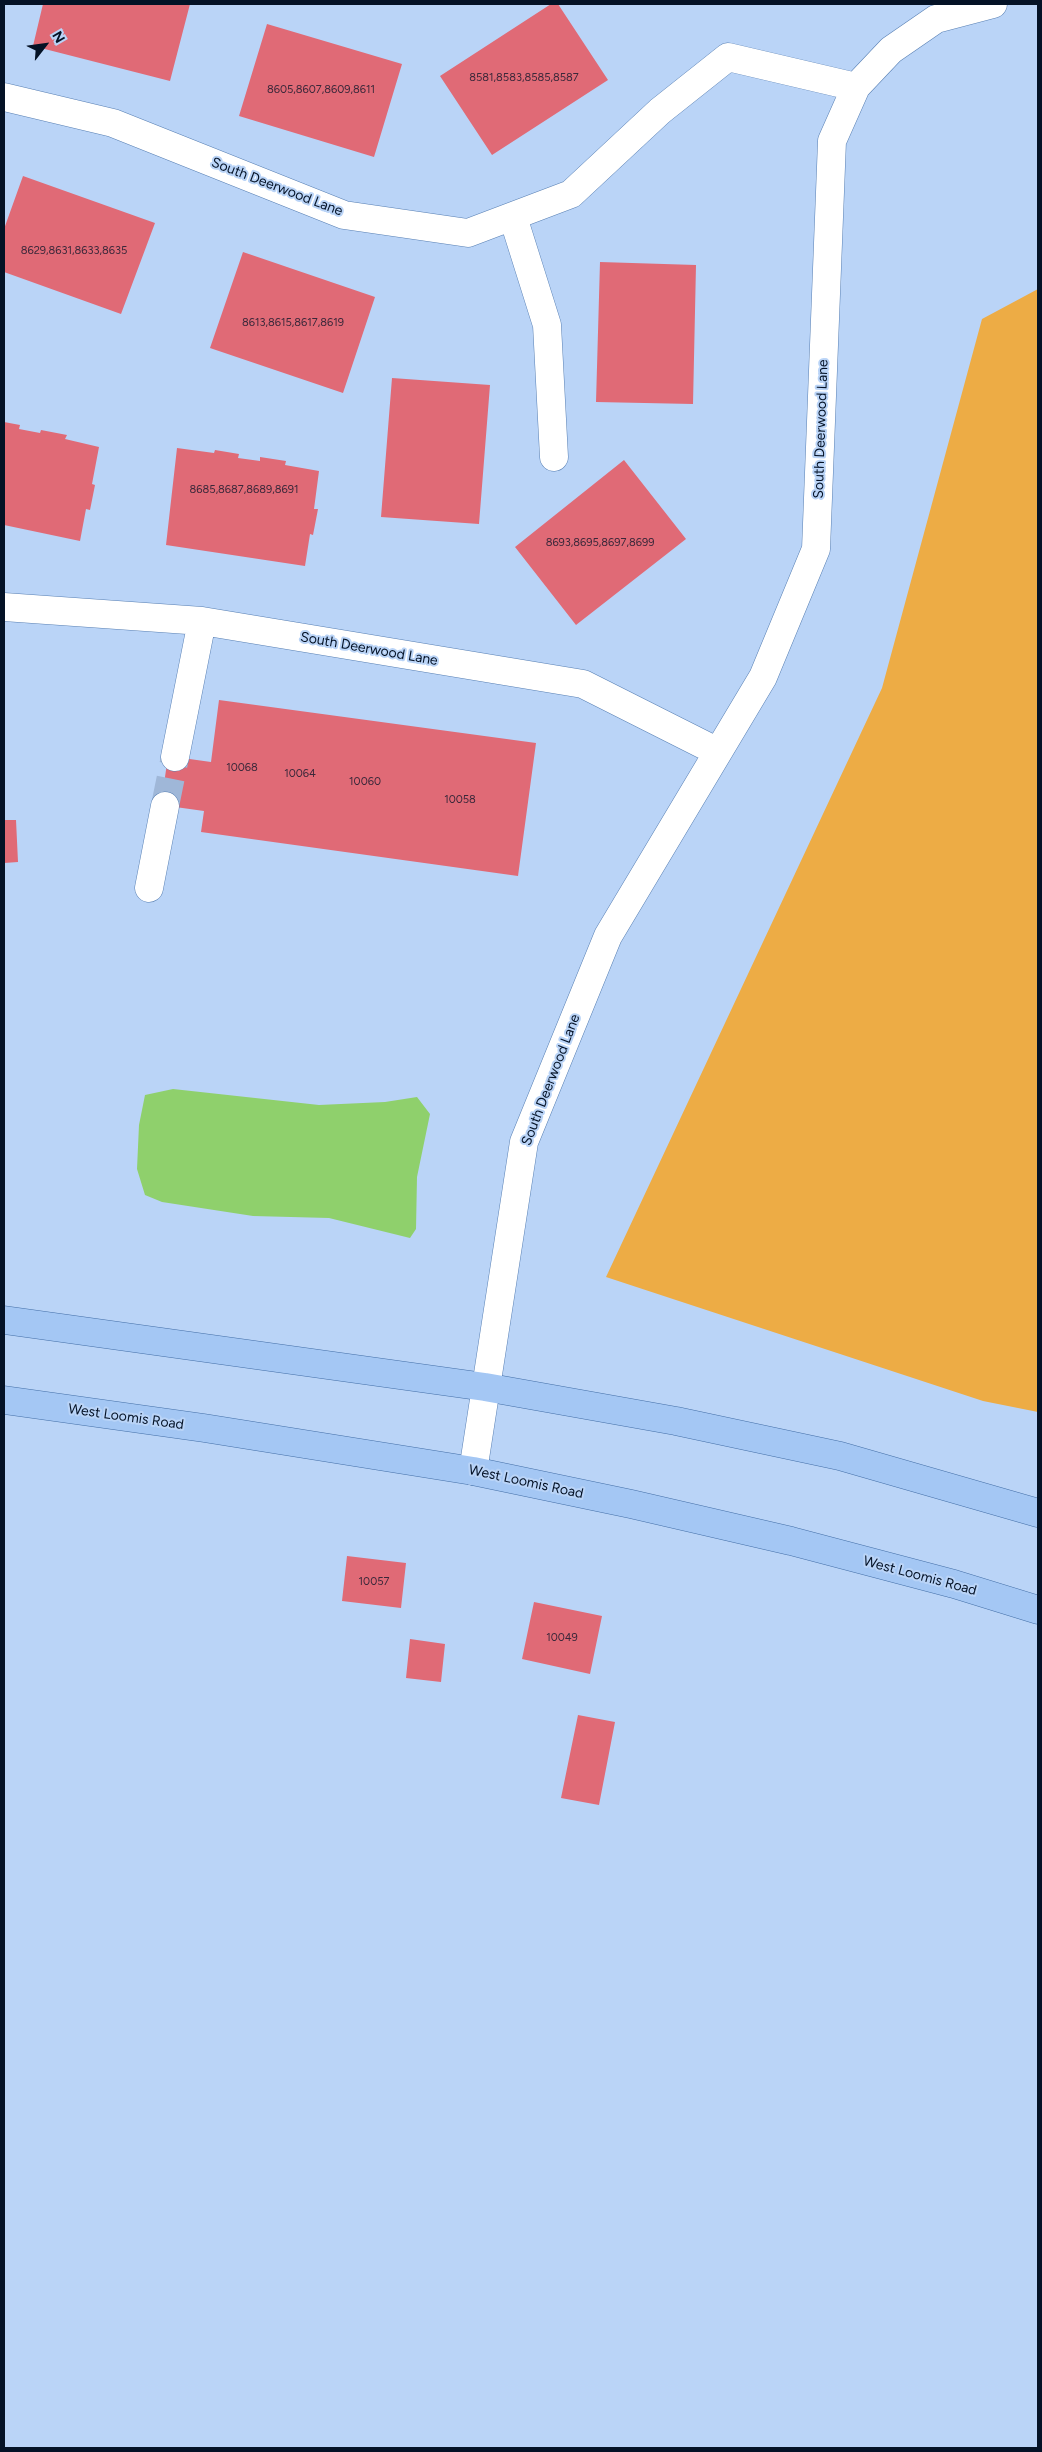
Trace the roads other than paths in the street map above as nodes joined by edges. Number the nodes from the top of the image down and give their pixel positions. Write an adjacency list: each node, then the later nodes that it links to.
1 (993, 4): 2 (street, South Deerwood Lane)
2 (856, 87): 4 (street, South Deerwood Lane); 8 (street, South Deerwood Lane)
3 (4, 96): 4 (street, South Deerwood Lane)
4 (513, 216): 5 (street)
5 (554, 457)
6 (4, 606): 7 (street, South Deerwood Lane)
7 (202, 621): 8 (street, South Deerwood Lane); 9 (street)
8 (718, 752): 13 (street, South Deerwood Lane)
9 (175, 757)
10 (165, 806): 11 (street)
11 (149, 888)
12 (4, 1320): 13 (main road)
13 (485, 1387): 15 (street, South Deerwood Lane); 16 (main road)
14 (4, 1400): 15 (main road, West Loomis Road)
15 (473, 1471): 17 (main road, West Loomis Road)
16 (1038, 1513)
17 (1038, 1610)

